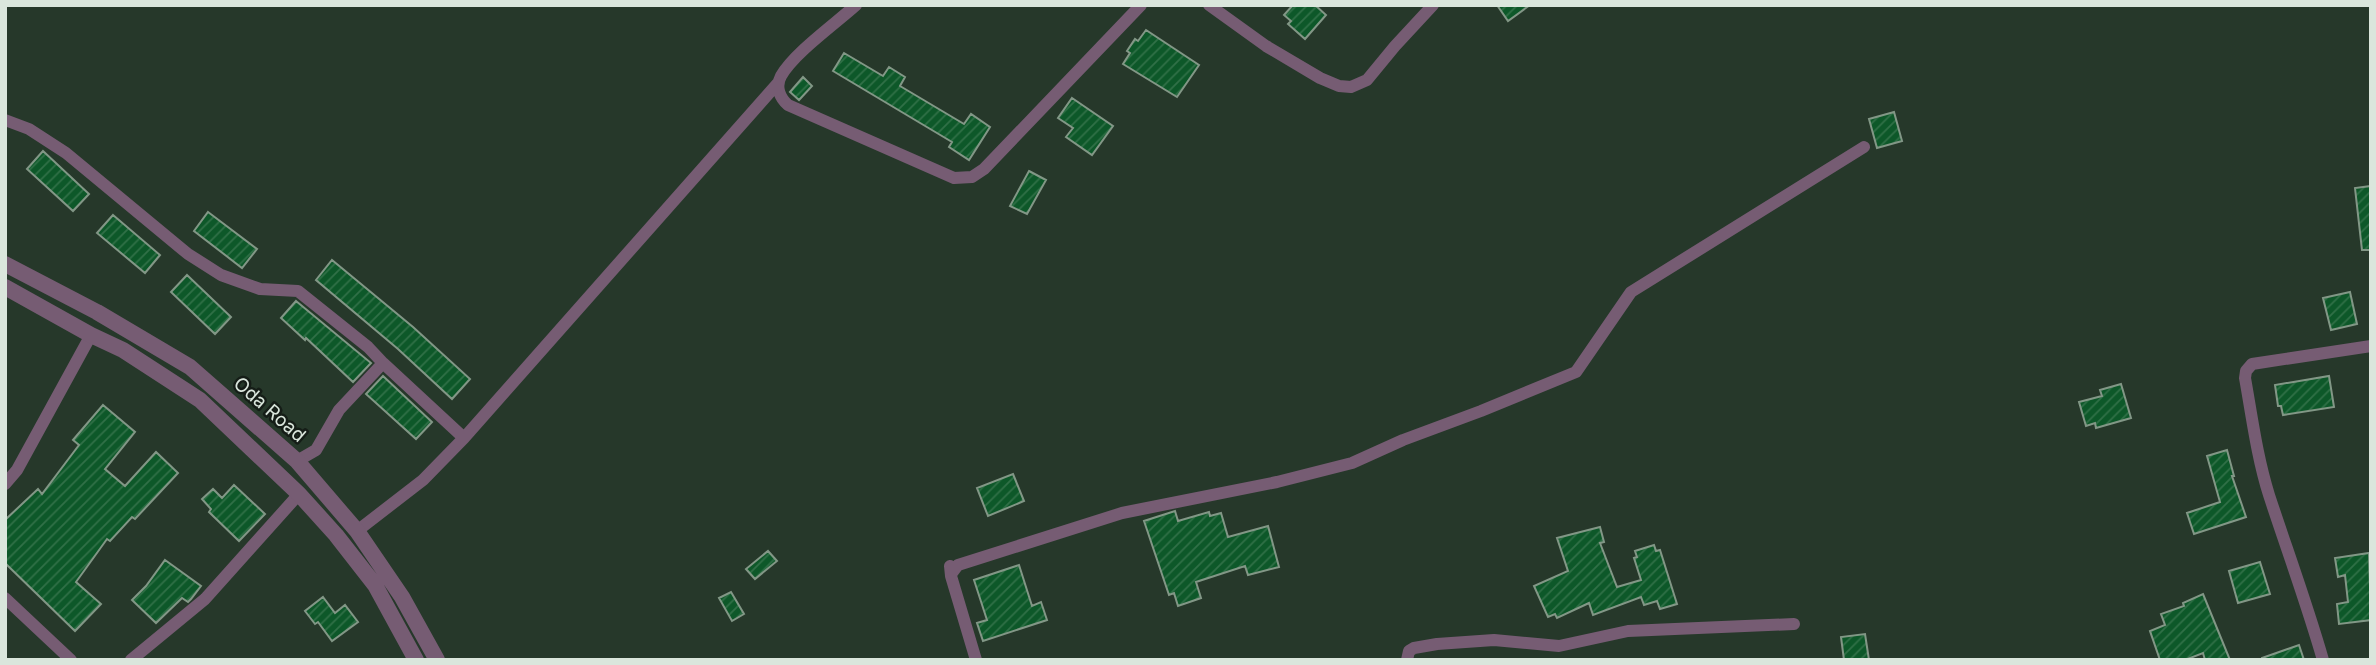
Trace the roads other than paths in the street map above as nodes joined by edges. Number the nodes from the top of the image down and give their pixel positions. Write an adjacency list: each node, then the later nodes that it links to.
1 (856, 5): 5 (street)
2 (1141, 5): 5 (street)
3 (1209, 5): 4 (street)
4 (1433, 5)
5 (778, 83): 13 (street)
6 (5, 120): 12 (street)
7 (1864, 147): 24 (street)
8 (5, 264): 14 (street, Oda Road)
9 (5, 287): 10 (street, Oda Road)
10 (91, 335): 15 (street); 16 (street, Oda Road)
11 (2371, 346): 26 (street)
12 (383, 363): 13 (street); 14 (street)
13 (464, 438): 17 (street)
14 (297, 461): 17 (street, Oda Road)
15 (5, 484)
16 (299, 494): 21 (street); 22 (street, Oda Road)
17 (357, 531): 23 (street, Oda Road)
18 (5, 598): 20 (street)
19 (1794, 624): 25 (street)
20 (71, 660)
21 (131, 660)
22 (416, 660)
23 (437, 660)
24 (976, 660)
25 (1407, 660)
26 (2323, 660)

